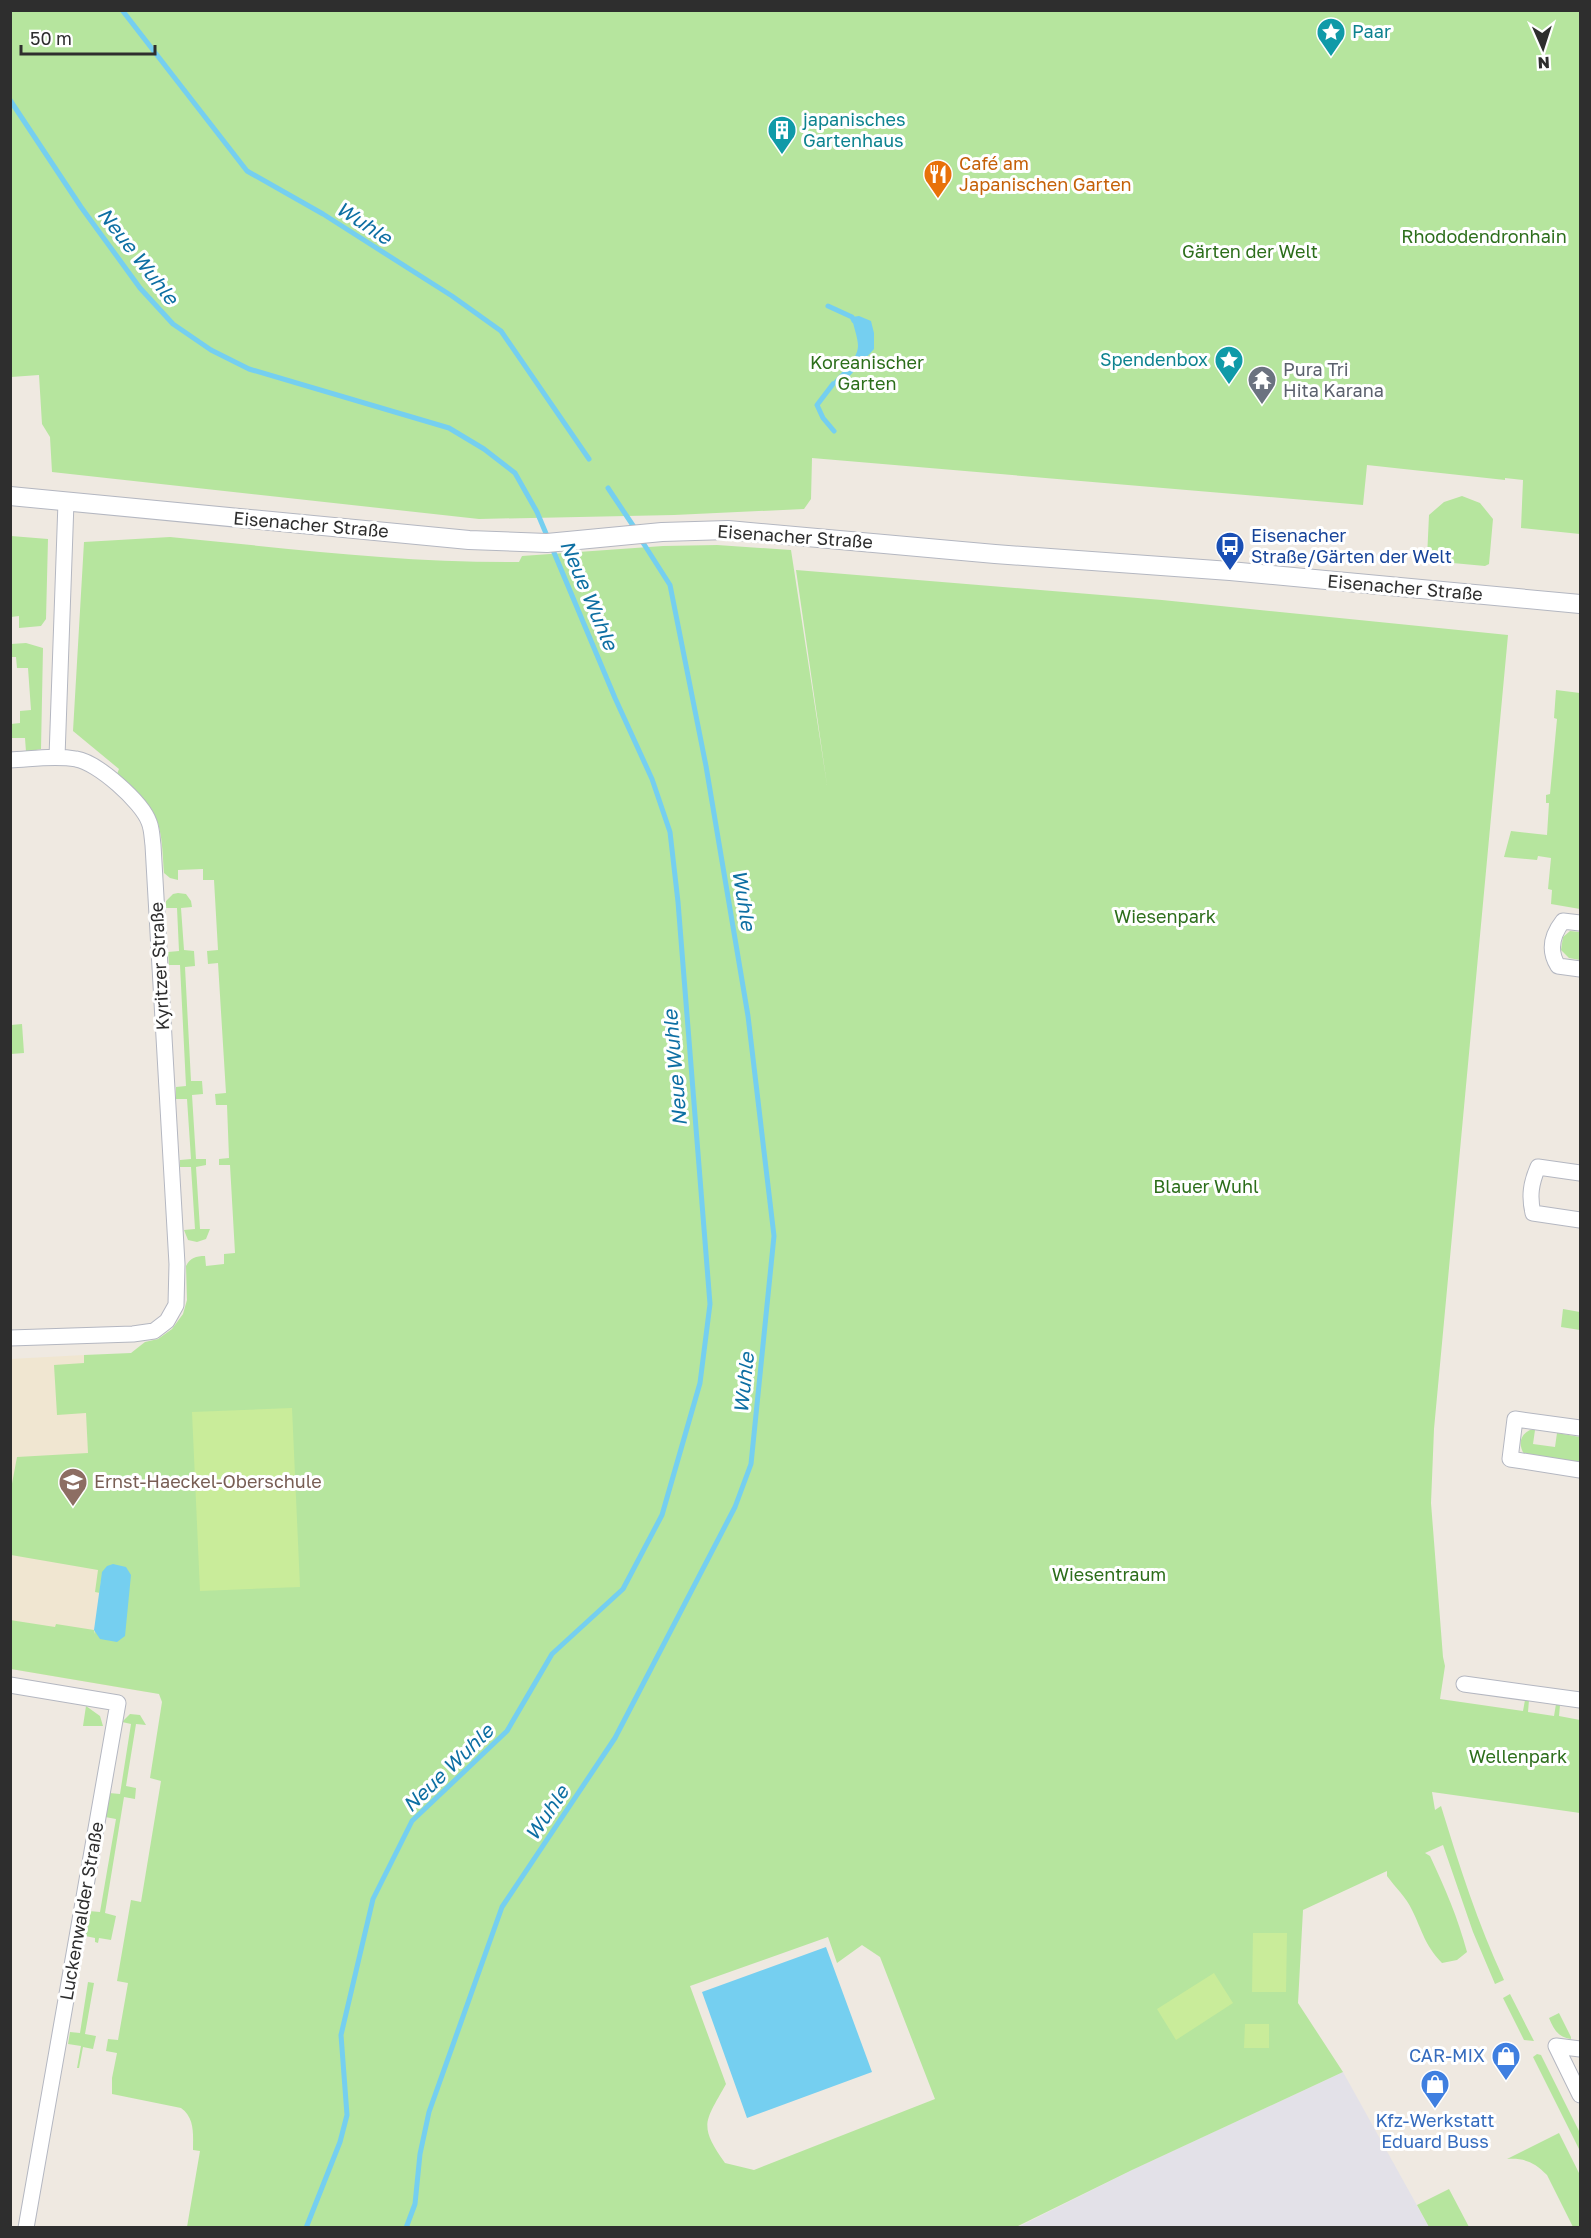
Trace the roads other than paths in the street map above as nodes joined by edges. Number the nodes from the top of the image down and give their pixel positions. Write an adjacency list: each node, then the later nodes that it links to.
1 (10, 496): 2 (street, Eisenacher Straße)
2 (66, 502): 3 (street, Eisenacher Straße); 4 (street)
3 (1581, 604)
4 (57, 758): 5 (street, Kyritzer Straße); 10 (street, Kyritzer Straße)
5 (10, 760)
6 (1581, 923): 7 (street)
7 (1581, 969)
8 (1581, 1173): 9 (street)
9 (1581, 1220)
10 (10, 1338)
11 (1581, 1428): 12 (street)
12 (1581, 1470)
13 (10, 1684): 18 (street, Luckenwalder Straße)
14 (1464, 1684): 15 (street)
15 (1581, 1700)
16 (1581, 2049): 17 (street)
17 (1581, 2096)
18 (26, 2228)

